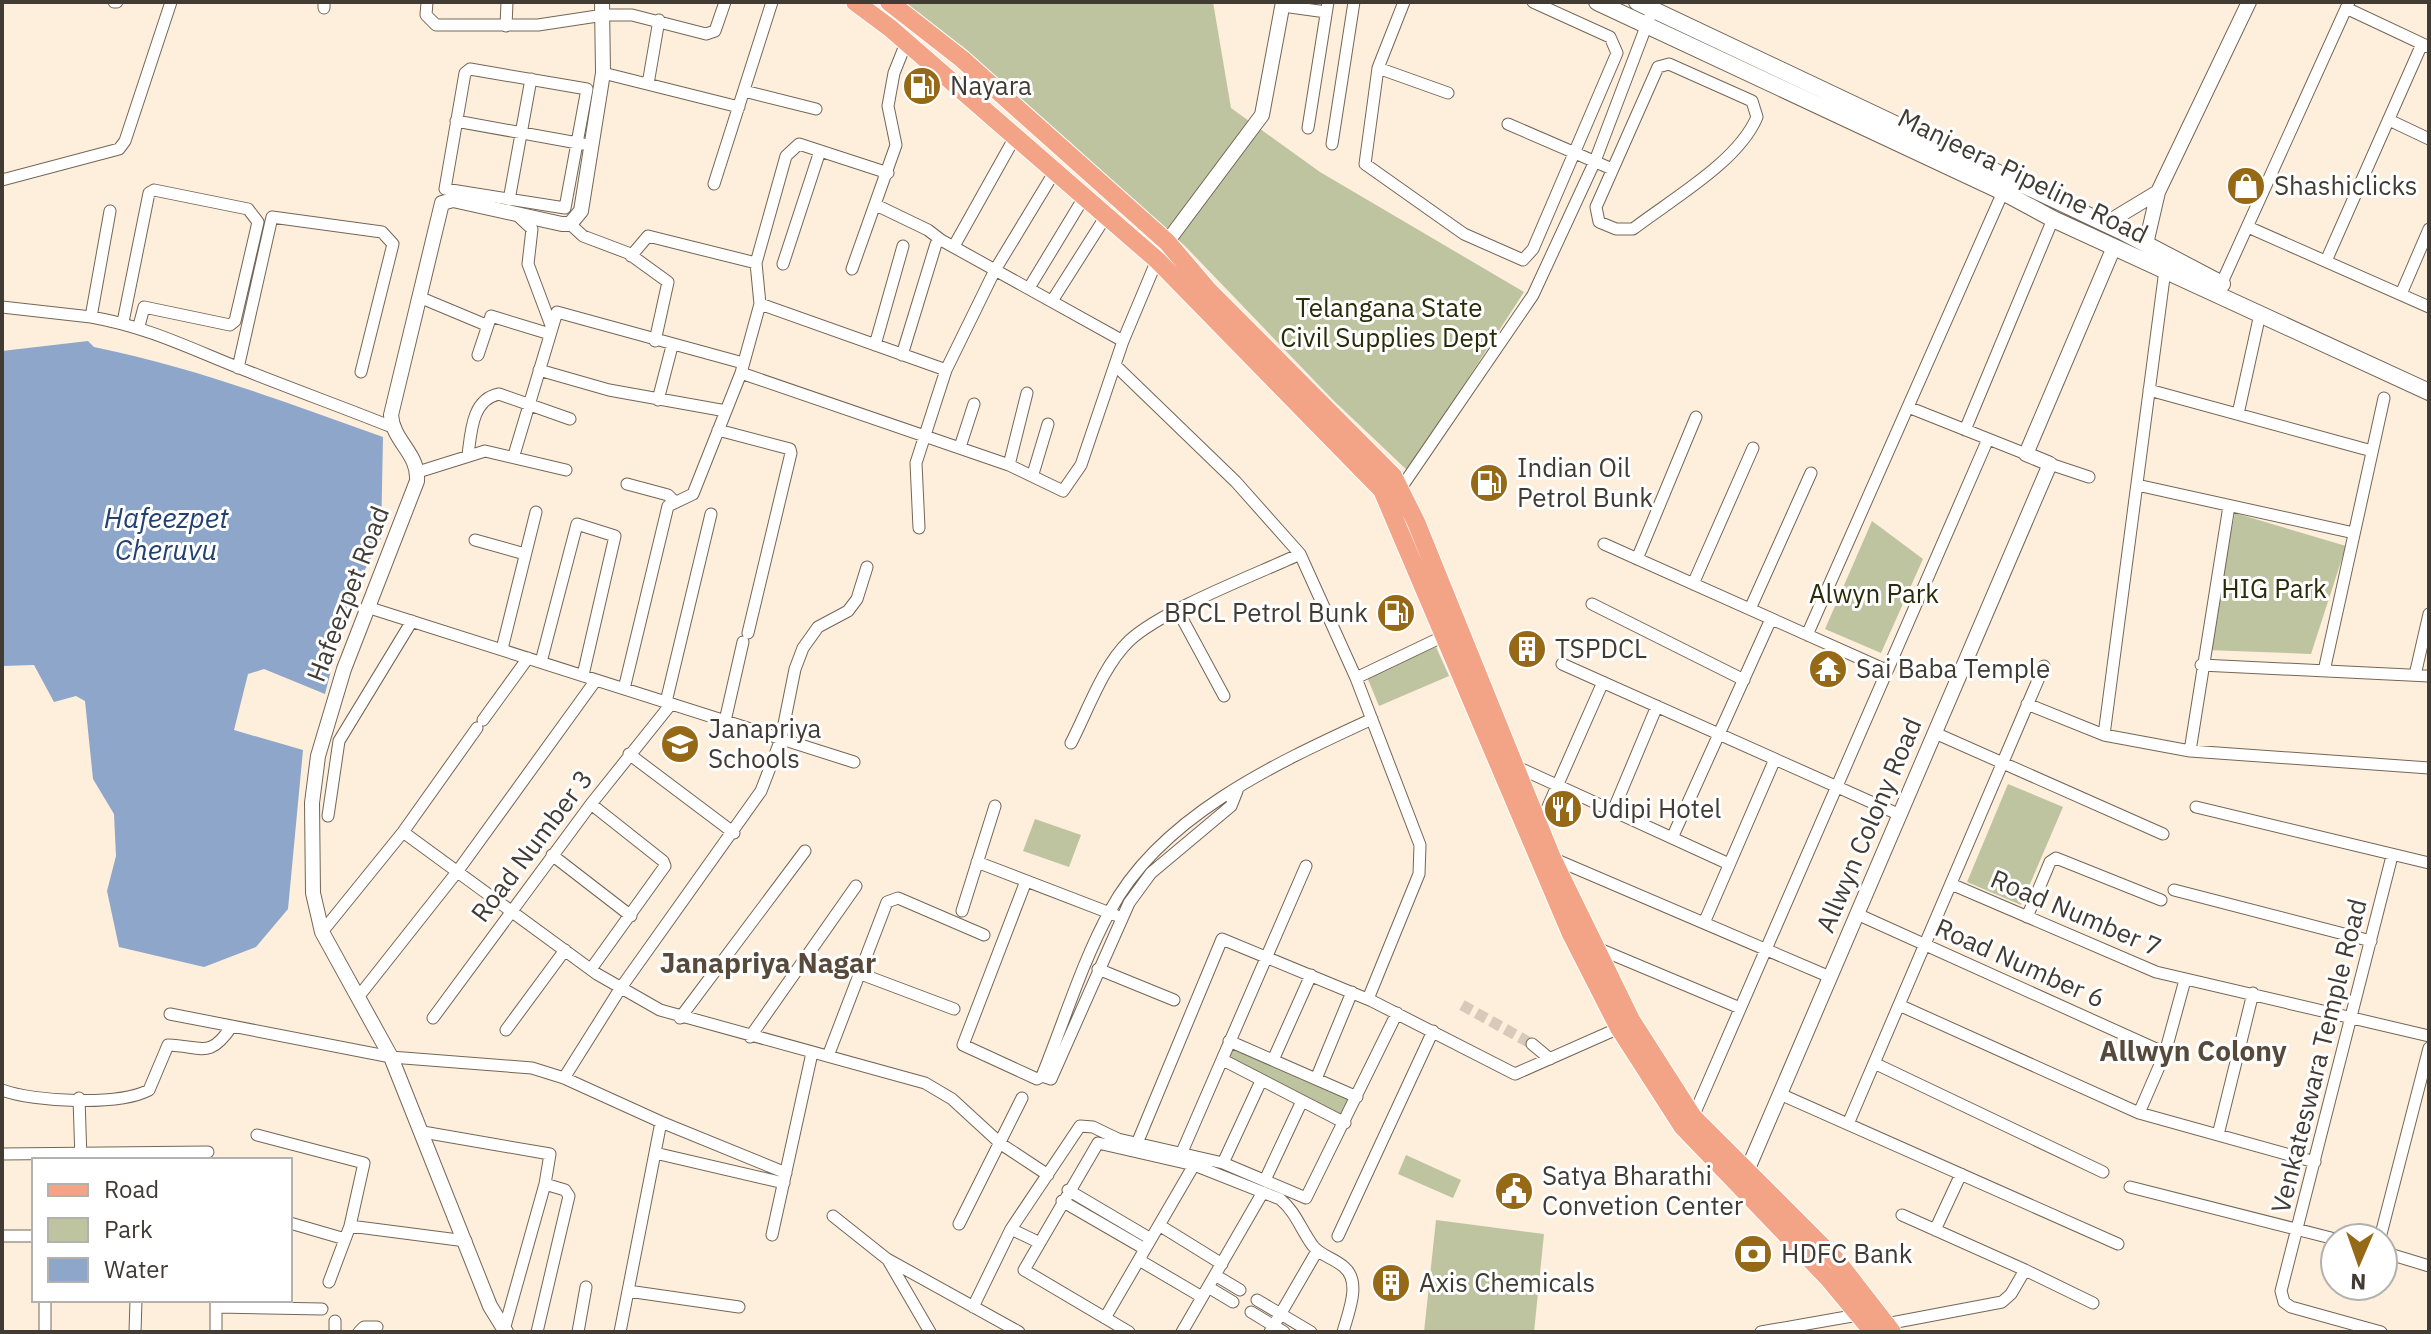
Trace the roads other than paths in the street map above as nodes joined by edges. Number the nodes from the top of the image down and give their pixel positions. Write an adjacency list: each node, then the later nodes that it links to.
1 (171, 2): 46 (street)
2 (427, 2): 19 (street)
3 (507, 2): 19 (street)
4 (725, 2): 18 (street)
5 (772, 2): 26 (street)
6 (855, 2): 20 (main road)
7 (889, 2): 47 (main road)
8 (1354, 2): 38 (street)
9 (1404, 2): 22 (street)
10 (1533, 2): 40 (street)
11 (1597, 2): 17 (main road, Manjeera Pipeline Road)
12 (2249, 2): 50 (street)
13 (1283, 4): 15 (street); 64 (street)
14 (2348, 5): 21 (street); 61 (street)
15 (1327, 7): 33 (street)
16 (603, 8): 18 (street); 19 (street); 23 (street)
17 (1653, 13): 41 (main road, Manjeera Pipeline Road); 42 (street)
18 (659, 20): 25 (street)
19 (506, 26)
20 (906, 43): 35 (main road); 45 (street)
21 (2426, 45): 30 (street)
22 (1378, 68): 27 (street); 40 (street)
23 (603, 73): 25 (street); 37 (street)
24 (531, 79): 31 (street); 34 (street); 37 (street)
25 (648, 84): 28 (street)
26 (744, 91): 28 (street); 29 (street)
27 (1448, 93)
28 (739, 107): 48 (street)
29 (816, 109)
30 (2389, 120): 36 (street); 71 (street)
31 (456, 121): 34 (street); 52 (street)
32 (1508, 124): 40 (street)
33 (1308, 128)
34 (521, 132): 37 (street); 52 (street)
35 (1015, 137): 44 (main road); 67 (street)
36 (2429, 139)
37 (585, 144): 54 (street)
38 (1332, 144)
39 (820, 151): 45 (street); 72 (street); 73 (street)
40 (1574, 151): 42 (street)
41 (1940, 154): 49 (main road, Manjeera Pipeline Road); 60 (main road, Manjeera Pipeline Road)
42 (1595, 161): 43 (street); 138 (street)
43 (1612, 169): 43 (street)
44 (1055, 171): 51 (main road); 75 (street)
45 (888, 173): 53 (street)
46 (2, 180)
47 (1096, 180): 51 (street); 64 (main road)
48 (714, 184)
49 (2003, 192): 58 (main road, Manjeera Pipeline Road); 112 (street)
50 (2158, 192): 60 (street); 65 (street)
51 (1084, 196): 57 (main road); 77 (street)
52 (509, 200): 54 (street)
53 (876, 205): 63 (street); 74 (street)
54 (574, 206): 59 (street)
55 (110, 211): 87 (street)
56 (517, 215): 59 (street); 80 (street); 91 (street)
57 (1106, 216): 70 (main road); 81 (street)
58 (2053, 219): 68 (main road, Manjeera Pipeline Road); 120 (street)
59 (570, 224): 69 (street)
60 (2105, 224): 65 (main road, Manjeera Pipeline Road)
61 (2248, 227): 71 (street); 78 (street)
62 (2429, 229): 79 (street)
63 (941, 240): 67 (street); 97 (street)
64 (1167, 242): 85 (main road)
65 (2146, 244): 78 (main road, Manjeera Pipeline Road)
66 (903, 246): 94 (street)
67 (954, 246): 75 (street)
68 (2114, 247): 76 (main road, Manjeera Pipeline Road); 126 (street)
69 (631, 256): 72 (street); 92 (street)
70 (1157, 260): 85 (main road); 93 (street)
71 (2326, 261): 79 (street)
72 (756, 263): 82 (street)
73 (783, 264)
74 (852, 269)
75 (995, 270): 77 (street); 102 (street)
76 (2165, 270): 78 (main road, Manjeera Pipeline Road); 105 (street)
77 (1029, 288): 81 (street)
78 (2220, 288): 86 (main road, Manjeera Pipeline Road); 104 (main road, Manjeera Pipeline Road)
79 (2401, 294): 84 (street)
80 (419, 297): 89 (street); 118 (street)
81 (1052, 301): 93 (street)
82 (760, 304): 94 (street); 100 (street)
83 (2, 307): 87 (street)
84 (2429, 307)
85 (1222, 314): 138 (main road); 160 (main road)
86 (2260, 314): 106 (main road, Manjeera Pipeline Road); 114 (street)
87 (91, 317): 88 (street)
88 (123, 322): 90 (street); 90 (street)
89 (486, 325): 91 (street); 96 (street)
90 (139, 326): 99 (street)
91 (551, 331): 92 (street); 101 (street)
92 (655, 341): 95 (street)
93 (1123, 341): 98 (street)
94 (875, 345): 97 (street)
95 (672, 346): 100 (street); 109 (street)
96 (478, 355)
97 (902, 355): 102 (street)
98 (1117, 367): 134 (street); 148 (street)
99 (238, 368): 103 (street); 118 (street)
100 (742, 368): 113 (street); 121 (street)
101 (539, 370): 109 (street); 110 (street)
102 (946, 370): 121 (street)
103 (361, 372)
104 (2429, 383)
105 (2149, 390): 114 (street); 137 (street)
106 (2429, 392)
107 (1027, 393): 130 (street)
108 (2384, 398): 125 (street)
109 (658, 400): 113 (street)
110 (530, 404): 116 (street); 127 (street); 128 (street)
111 (974, 404): 123 (street)
112 (1908, 407): 120 (street); 159 (street)
113 (726, 411): 119 (street)
114 (2238, 414): 125 (street)
115 (1696, 417): 149 (street)
116 (570, 419)
117 (1048, 424): 134 (street)
118 (392, 427): 132 (street)
119 (718, 430): 139 (street); 182 (street)
120 (1965, 430): 122 (street)
121 (924, 434): 123 (street); 143 (street)
122 (1988, 439): 126 (street); 167 (street)
123 (960, 447): 130 (street)
124 (1753, 448): 151 (street)
125 (2372, 451): 144 (street)
126 (2026, 454): 129 (street)
127 (468, 455): 128 (street); 132 (street)
128 (514, 455): 131 (street)
129 (2050, 464): 135 (street); 183 (street, Allwyn Colony Road)
130 (1009, 465): 134 (street)
131 (566, 470)
132 (418, 472): 153 (street, Hafeezpet Road)
133 (1811, 473): 154 (street)
134 (1033, 474)
135 (2089, 477)
136 (627, 484): 139 (street)
137 (2137, 485): 140 (street); 185 (street)
138 (1401, 488): 193 (main road)
139 (674, 501): 176 (street)
140 (2229, 506): 144 (street); 165 (street)
141 (536, 512): 147 (street)
142 (711, 514): 178 (street)
143 (919, 528)
144 (2354, 533): 168 (street)
145 (475, 540): 147 (street)
146 (1604, 544): 149 (street)
147 (525, 554): 161 (street)
148 (1300, 554): 155 (street); 172 (street)
149 (1637, 559): 151 (street)
150 (867, 567): 186 (street)
151 (1693, 584): 154 (street)
152 (1592, 604): 174 (street)
153 (370, 608): 158 (street); 229 (street, Hafeezpet Road)
154 (1750, 609): 157 (street)
155 (1178, 611): 177 (street); 187 (street)
156 (2429, 614): 170 (street)
157 (1771, 619): 159 (street); 174 (street)
158 (412, 621): 161 (street); 202 (street)
159 (1807, 635): 167 (street)
160 (1444, 636): 172 (street); 258 (main road)
161 (502, 649): 162 (street)
162 (528, 658): 163 (street); 204 (street)
163 (541, 662): 169 (street); 169 (street)
164 (1562, 664): 175 (street)
165 (2201, 665): 168 (street); 188 (street)
166 (2044, 666): 179 (street)
167 (1886, 670): 196 (street)
168 (2324, 671): 170 (street)
169 (583, 675): 173 (street)
170 (2415, 675): 171 (street)
171 (2429, 676)
172 (1356, 678): 181 (street)
173 (596, 680): 176 (street); 216 (street)
174 (1744, 680): 184 (street)
175 (1603, 682): 180 (street); 195 (street)
176 (624, 689): 178 (street)
177 (1224, 696)
178 (669, 703): 182 (street); 189 (street, Road Number 3)
179 (2027, 704): 185 (street); 192 (street)
180 (1657, 706): 184 (street); 200 (street)
181 (1372, 719): 225 (street); 247 (street)
182 (725, 721): 186 (street)
183 (1935, 733): 192 (street); 201 (street, Allwyn Colony Road)
184 (1719, 734): 190 (street); 207 (street)
185 (2104, 735): 188 (street)
186 (781, 739): 191 (street); 205 (street)
187 (1071, 743)
188 (2190, 751): 194 (street)
189 (629, 754): 197 (street, Road Number 3); 205 (street)
190 (1775, 759): 196 (street); 214 (street)
191 (854, 762)
192 (2002, 764): 206 (street); 218 (street)
193 (1514, 765): 195 (street); 203 (main road)
194 (2429, 768)
195 (1556, 785): 200 (street); 203 (street)
196 (1835, 786): 201 (street); 234 (street)
197 (591, 804): 209 (street, Road Number 3); 226 (street)
198 (995, 806): 212 (street)
199 (2196, 807): 210 (street)
200 (1613, 811): 207 (street)
201 (1900, 815): 224 (street, Allwyn Colony Road)
202 (328, 816)
203 (1539, 827): 211 (main road)
204 (403, 832): 216 (street); 229 (street)
205 (734, 833): 243 (street)
206 (2163, 834)
207 (1672, 838): 214 (street)
208 (805, 851): 255 (street)
209 (552, 855): 222 (street, Road Number 3); 226 (street)
210 (2392, 856): 213 (street); 231 (street, Venkateswara Temple Road)
211 (1552, 858): 228 (street); 233 (main road)
212 (977, 862): 217 (street); 223 (street)
213 (2429, 863)
214 (1729, 864): 228 (street)
215 (1306, 866): 236 (street)
216 (457, 872): 222 (street); 246 (street)
217 (1026, 881): 225 (street); 274 (street)
218 (1951, 884): 227 (street, Road Number 7); 232 (street)
219 (856, 886): 262 (street)
220 (2174, 890): 231 (street)
221 (2161, 900): 227 (street)
222 (511, 909): 235 (street); 254 (street, Road Number 3)
223 (962, 911)
224 (1857, 914): 232 (street, Road Number 6); 241 (street, Allwyn Colony Road)
225 (1114, 915): 238 (street); 274 (street)
226 (631, 916): 237 (street)
227 (2027, 917): 242 (street, Road Number 7)
228 (1704, 923): 234 (street)
229 (322, 932): 246 (street, Hafeezpet Road)
230 (984, 935): 239 (street)
231 (2371, 941): 256 (street, Venkateswara Temple Road)
232 (1925, 944): 249 (street); 267 (street, Road Number 6)
233 (1593, 946): 250 (street); 285 (main road)
234 (1766, 949): 241 (street); 250 (street)
235 (565, 950): 237 (street); 259 (street)
236 (1267, 957): 240 (street); 263 (street); 292 (street)
237 (591, 969): 243 (street)
238 (1098, 969): 248 (street); 274 (street)
239 (861, 974): 251 (street); 268 (street)
240 (1311, 975): 244 (street); 272 (street)
241 (1830, 977): 279 (street, Allwyn Colony Road)
242 (2185, 980): 245 (street, Road Number 7); 267 (street)
243 (620, 989): 255 (street); 275 (street)
244 (1352, 992): 247 (street); 276 (street)
245 (2253, 993): 256 (street, Road Number 7); 291 (street)
246 (359, 996): 269 (street, Hafeezpet Road)
247 (1368, 999): 252 (street)
248 (1174, 1000)
249 (1899, 1005): 273 (street); 284 (street)
250 (1740, 1008): 285 (street)
251 (954, 1009)
252 (1397, 1013): 260 (street); 280 (street)
253 (170, 1014): 257 (street)
254 (433, 1018)
255 (680, 1018): 262 (street)
256 (2351, 1018): 261 (street, Road Number 7); 299 (street, Venkateswara Temple Road)
257 (232, 1026): 269 (street); 281 (street)
258 (1619, 1028): 270 (street); 353 (main road)
259 (506, 1030)
260 (1433, 1031): 270 (street); 325 (street)
261 (2429, 1036)
262 (750, 1037): 266 (street)
263 (1229, 1041): 271 (street); 272 (street)
264 (1532, 1044): 270 (street)
265 (2429, 1048): 313 (street)
266 (812, 1053): 268 (street); 306 (street)
267 (2165, 1053): 284 (street)
268 (828, 1056): 293 (street)
269 (391, 1057): 275 (street); 289 (street, Hafeezpet Road)
270 (1550, 1059)
271 (1223, 1060): 277 (street); 295 (street)
272 (1273, 1060): 276 (street)
273 (1874, 1063): 288 (street); 303 (street)
274 (1042, 1076)
275 (564, 1078): 286 (street)
276 (1316, 1079): 280 (street)
277 (1261, 1081): 283 (street); 300 (street)
278 (2, 1090): 281 (street)
279 (1780, 1094): 288 (street); 302 (street, Allwyn Colony Road)
280 (1357, 1097): 287 (street)
281 (79, 1098): 298 (street)
282 (1022, 1098): 293 (street)
283 (1302, 1101): 287 (street); 308 (street)
284 (2139, 1113): 291 (street)
285 (1693, 1117): 302 (main road)
286 (661, 1122): 296 (street); 306 (street)
287 (1345, 1123): 308 (street)
288 (1848, 1124): 304 (street)
289 (423, 1132): 307 (street); 327 (street, Hafeezpet Road)
290 (257, 1135): 317 (street)
291 (2218, 1135): 299 (street)
292 (1138, 1141): 295 (street); 305 (street)
293 (1000, 1142): 305 (street); 315 (street)
294 (208, 1152): 298 (street)
295 (1182, 1152): 300 (street)
296 (655, 1153): 306 (street); 340 (street)
297 (2, 1154): 298 (street)
298 (81, 1158)
299 (2315, 1162): 319 (street, Venkateswara Temple Road)
300 (1223, 1163): 308 (street)
301 (1194, 1165): 308 (street); 310 (street); 316 (street)
302 (1747, 1171): 356 (main road)
303 (2103, 1172)
304 (1961, 1174): 320 (street); 329 (street)
305 (1048, 1175): 318 (street)
306 (785, 1178): 321 (street)
307 (545, 1184): 358 (street); 363 (street)
308 (1264, 1186): 331 (street); 335 (street)
309 (2130, 1187): 319 (street)
310 (1065, 1196): 328 (street); 330 (street)
311 (1902, 1215): 320 (street)
312 (833, 1216): 333 (street)
313 (2384, 1222)
314 (292, 1224): 326 (street)
315 (959, 1224)
316 (1159, 1225): 330 (street); 335 (street)
317 (350, 1226): 326 (street); 327 (street)
318 (1011, 1229): 328 (street); 349 (street)
319 (2296, 1229): 322 (street, Venkateswara Temple Road); 373 (street)
320 (1935, 1230): 336 (street)
321 (772, 1235)
322 (2319, 1235)
323 (2, 1236): 324 (street)
324 (32, 1236)
325 (1338, 1236)
326 (345, 1239): 337 (street)
327 (466, 1241): 358 (street, Hafeezpet Road)
328 (1038, 1242): 354 (street)
329 (2118, 1244)
330 (1145, 1249): 341 (street); 354 (street)
331 (1317, 1251): 352 (street); 371 (street)
332 (2399, 1257): 334 (street)
333 (887, 1259): 349 (street); 366 (street)
334 (2429, 1266)
335 (1219, 1269): 339 (street); 341 (street)
336 (2025, 1270): 346 (street); 356 (street)
337 (329, 1282)
338 (586, 1287): 364 (street)
339 (1240, 1290)
340 (628, 1291): 348 (street); 365 (street)
341 (1205, 1292): 345 (street); 369 (street)
342 (1257, 1300): 352 (street)
343 (45, 1302): 359 (street)
344 (136, 1302): 360 (street)
345 (1233, 1302)
346 (2093, 1303)
347 (216, 1304): 350 (street); 361 (street)
348 (739, 1307)
349 (973, 1307): 367 (street)
350 (322, 1309)
351 (1251, 1312): 357 (street)
352 (1281, 1313): 357 (street); 370 (street)
353 (1858, 1315): 356 (main road); 372 (street)
354 (1105, 1318): 368 (street)
355 (377, 1327): 362 (street)
356 (1884, 1329)
357 (1276, 1330)
358 (505, 1331)
359 (45, 1332)
360 (135, 1332)
361 (216, 1332)
362 (359, 1332)
363 (537, 1332)
364 (578, 1332)
365 (620, 1332)
366 (930, 1332)
367 (1019, 1332)
368 (1129, 1332)
369 (1182, 1332)
370 (1311, 1332)
371 (1343, 1332)
372 (1761, 1332)
373 (2381, 1332)

